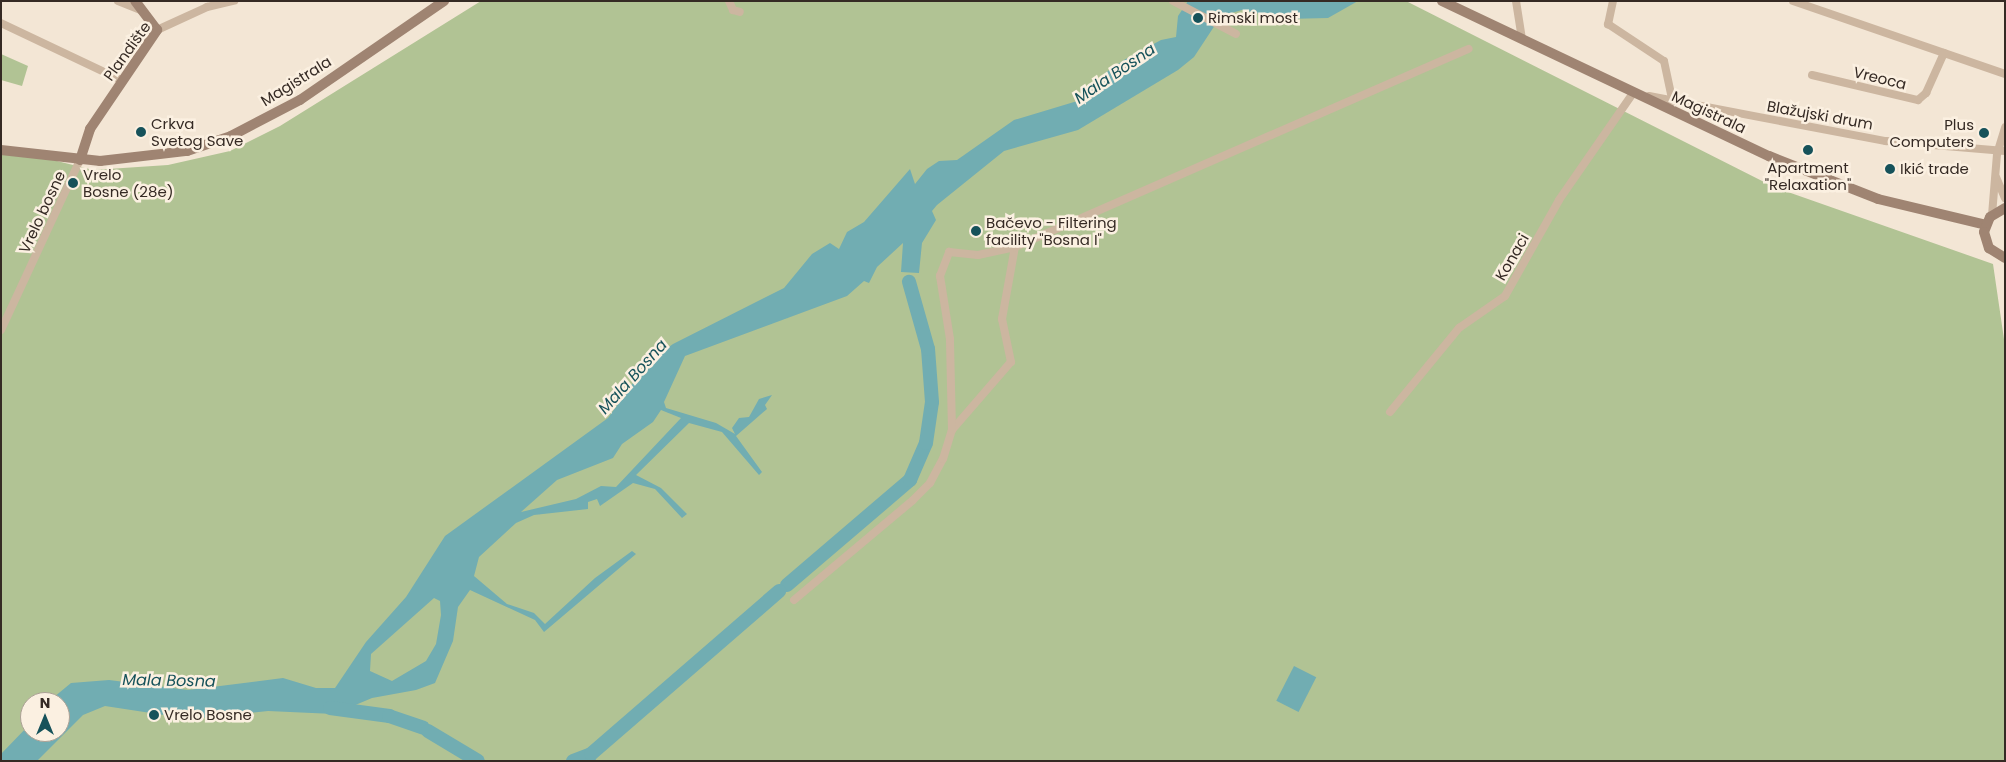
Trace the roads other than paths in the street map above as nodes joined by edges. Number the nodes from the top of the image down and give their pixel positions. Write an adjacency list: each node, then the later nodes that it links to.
1 (118, 1): 11 (street)
2 (135, 1): 11 (main road)
3 (234, 1): 14 (street, Plandište)
4 (444, 1): 27 (main road, Magistrala)
5 (729, 1): 12 (street)
6 (1173, 1): 15 (street)
7 (1442, 1): 16 (main road, Magistrala)
8 (1516, 1): 16 (street)
9 (1613, 1): 23 (street)
10 (1796, 2): 18 (street)
11 (143, 11): 14 (main road)
12 (740, 12)
13 (1, 22): 21 (street)
14 (158, 30): 21 (main road, Plandište)
15 (1236, 34)
16 (1522, 37): 22 (main road, Magistrala)
17 (1469, 49): 33 (street)
18 (1944, 54): 19 (street); 20 (street, Vreoca)
19 (2005, 74)
20 (1812, 75)
21 (123, 81): 27 (main road, Plandište)
22 (1633, 93): 23 (street, Blažujski drum); 32 (main road, Magistrala); 36 (street, Konaci)
23 (1672, 100): 26 (street, Blažujski drum)
24 (2005, 127): 26 (street)
25 (1, 150): 27 (main road, Magistrala)
26 (2001, 150): 28 (street)
27 (80, 160): 35 (street, Vrelo bosne)
28 (1995, 176): 29 (street); 31 (street)
29 (2005, 198)
30 (2005, 208): 31 (main road)
31 (1992, 215): 32 (main road)
32 (1985, 229): 34 (main road)
33 (1015, 247): 37 (street); 37 (street)
34 (2005, 258)
35 (1, 330)
36 (1390, 412)
37 (952, 430): 38 (street)
38 (794, 600)

